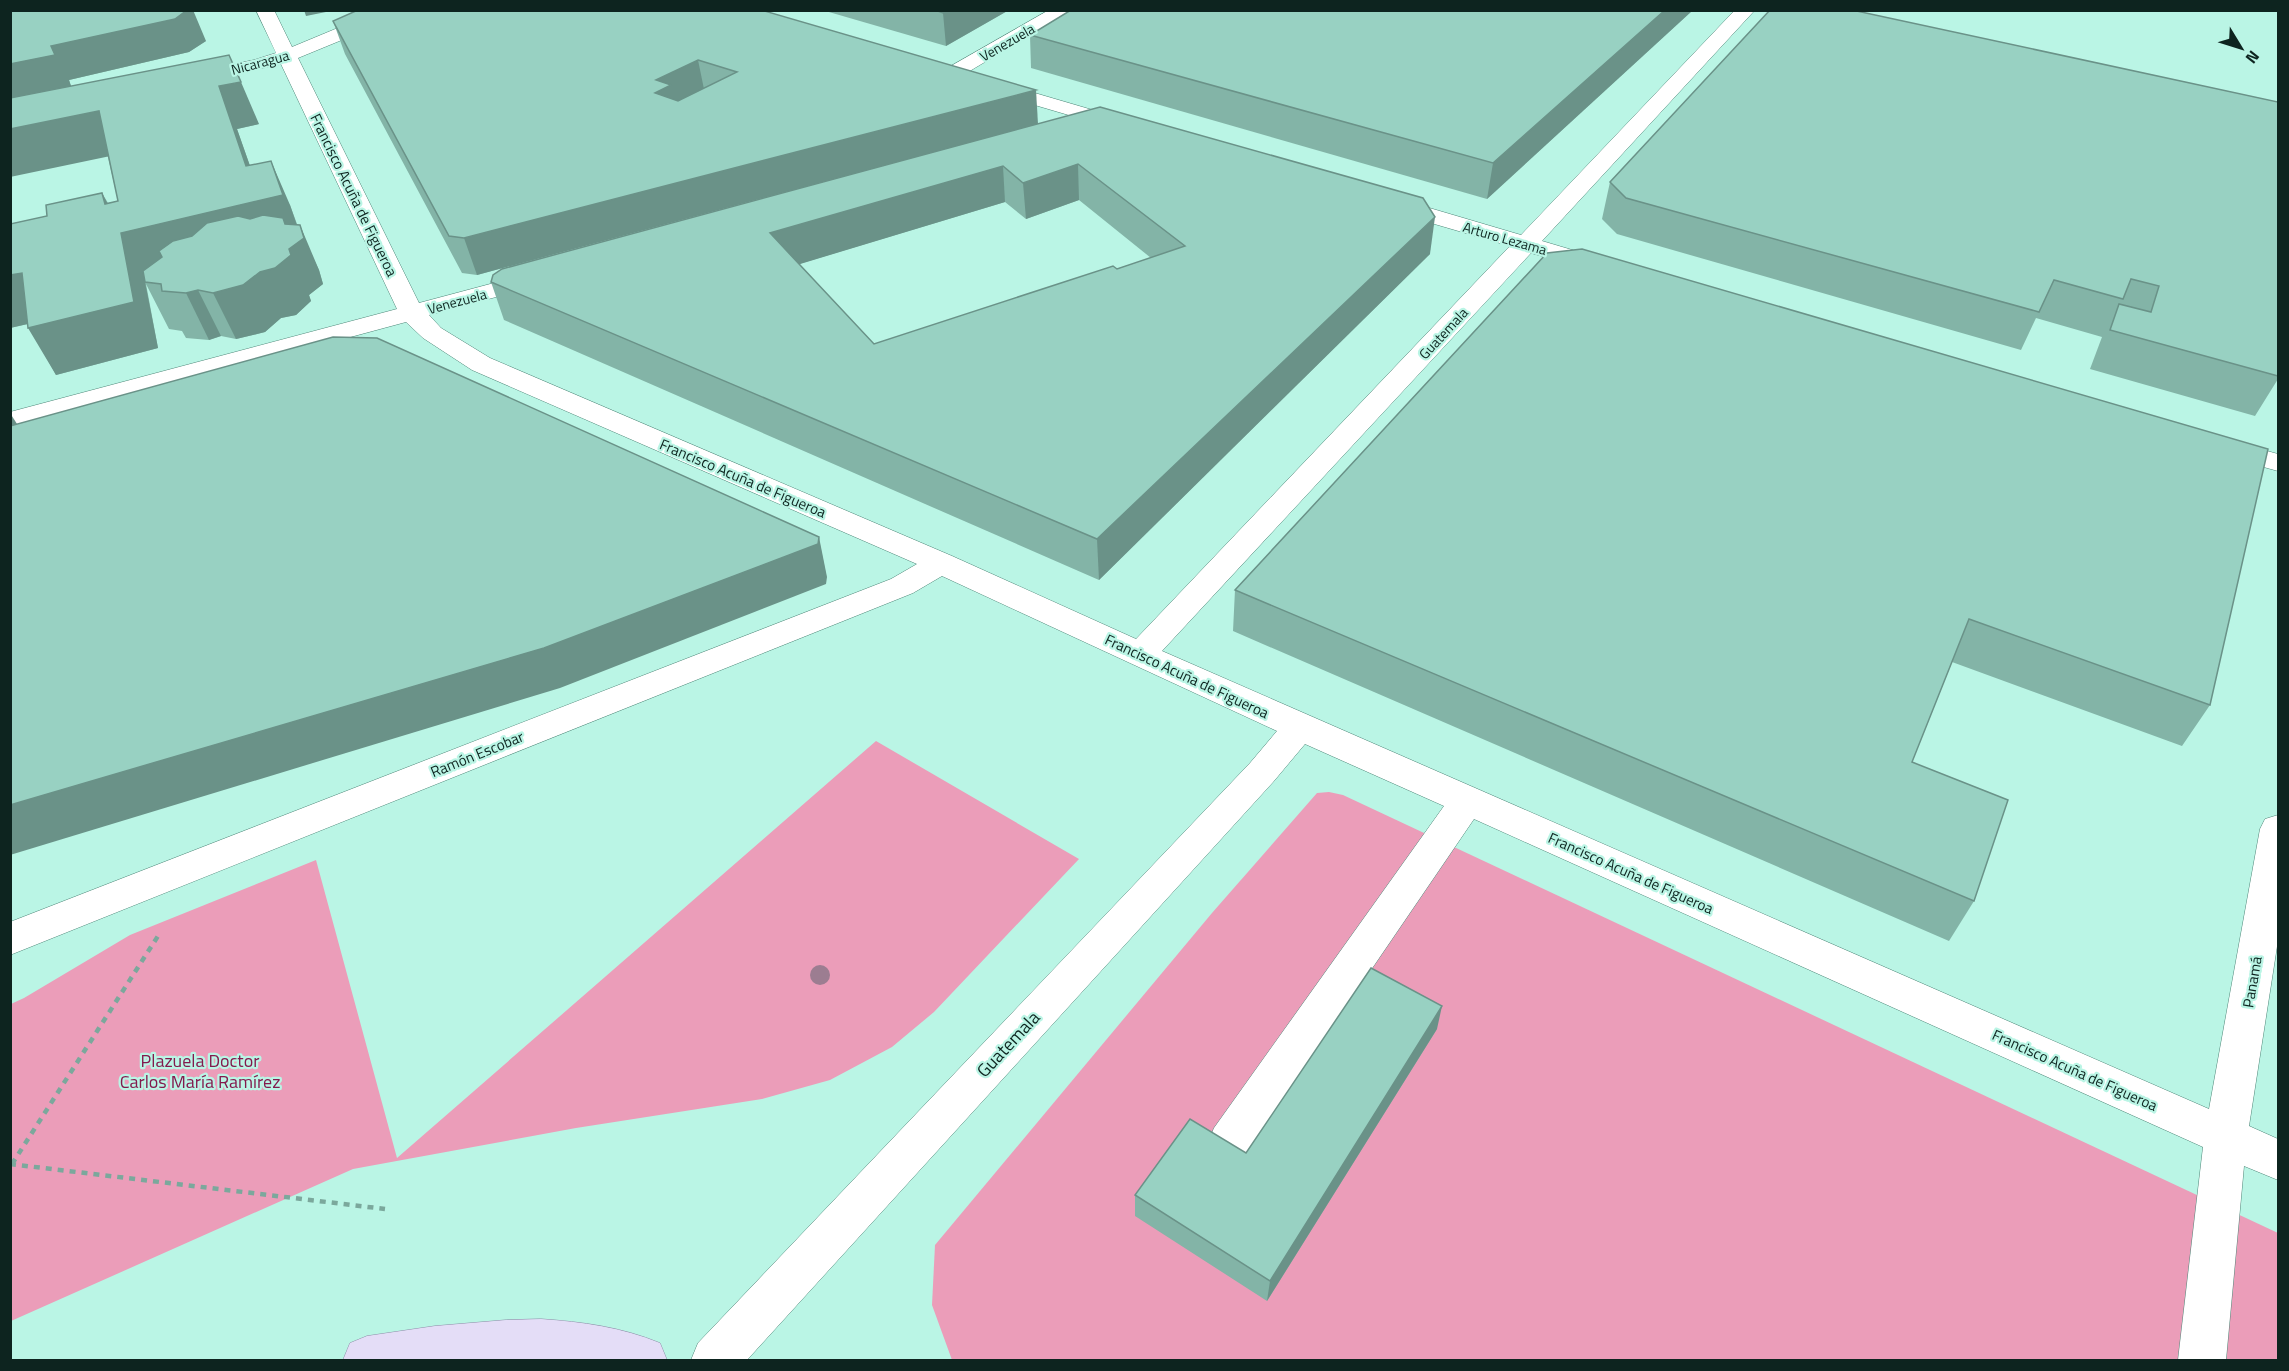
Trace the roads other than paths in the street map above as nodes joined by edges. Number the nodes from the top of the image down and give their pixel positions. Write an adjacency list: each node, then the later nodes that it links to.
1 (266, 10): 5 (street, Francisco Acuña de Figueroa)
2 (398, 10): 5 (street, Nicaragua)
3 (1063, 10): 7 (street, Venezuela)
4 (1746, 10): 13 (street, Guatemala)
5 (286, 56): 8 (street, Nicaragua); 16 (street, Francisco Acuña de Figueroa)
6 (928, 68): 7 (street)
7 (951, 74): 9 (street)
8 (168, 82)
9 (1112, 122): 10 (street); 11 (street)
10 (1147, 132)
11 (1066, 134)
12 (1366, 196): 13 (street, Arturo Lezama)
13 (1527, 244): 14 (street, Arturo Lezama); 21 (street, Guatemala)
14 (1618, 270)
15 (561, 272): 16 (street, Venezuela)
16 (412, 313): 17 (street, Venezuela); 20 (street, Francisco Acuña de Figueroa)
17 (10, 421)
18 (2199, 439): 19 (street)
19 (2278, 463)
20 (941, 563): 21 (street, Francisco Acuña de Figueroa); 25 (street, Ramón Escobar)
21 (1140, 654): 22 (street, Francisco Acuña de Figueroa)
22 (1300, 727): 23 (street, Francisco Acuña de Figueroa); 31 (street, Guatemala)
23 (1467, 801): 26 (street, Francisco Acuña de Figueroa); 27 (street)
24 (2278, 829): 26 (street, Panamá)
25 (10, 939)
26 (2226, 1136): 28 (street, Francisco Acuña de Figueroa); 32 (street, Panamá)
27 (1229, 1142)
28 (2278, 1160)
29 (367, 1360): 30 (main road)
30 (643, 1360)
31 (715, 1360)
32 (2202, 1360)

